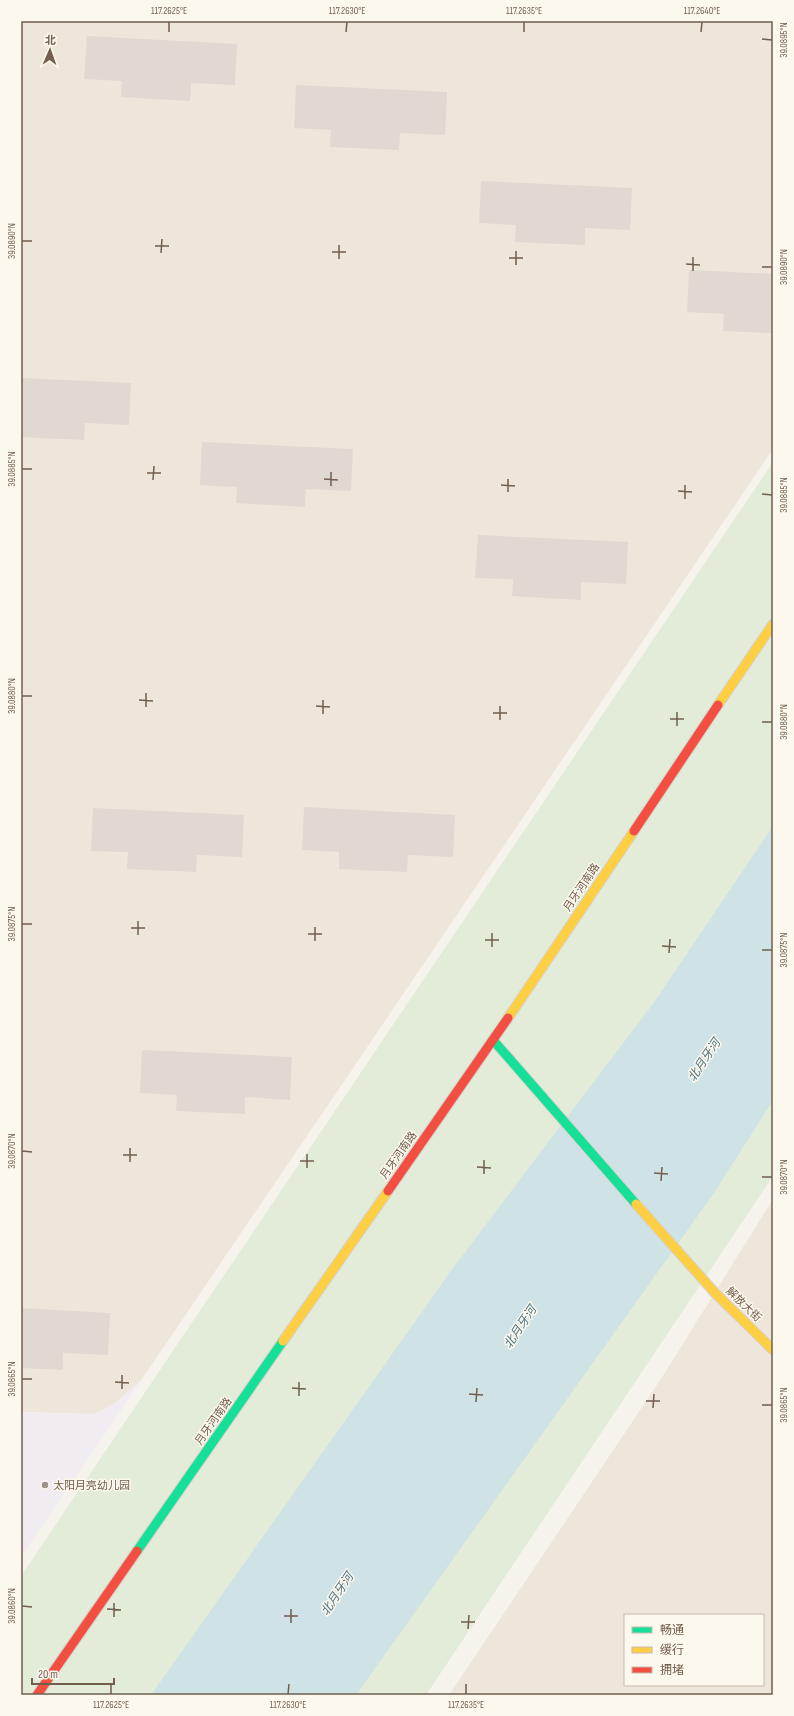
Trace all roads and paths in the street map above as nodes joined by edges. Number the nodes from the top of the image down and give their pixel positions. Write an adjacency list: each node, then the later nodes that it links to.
1 (773, 624): 2 (street, 月牙河南路)
2 (493, 1040): 3 (street, 解放大街); 4 (street, 月牙河南路)
3 (773, 1350)
4 (37, 1695)

